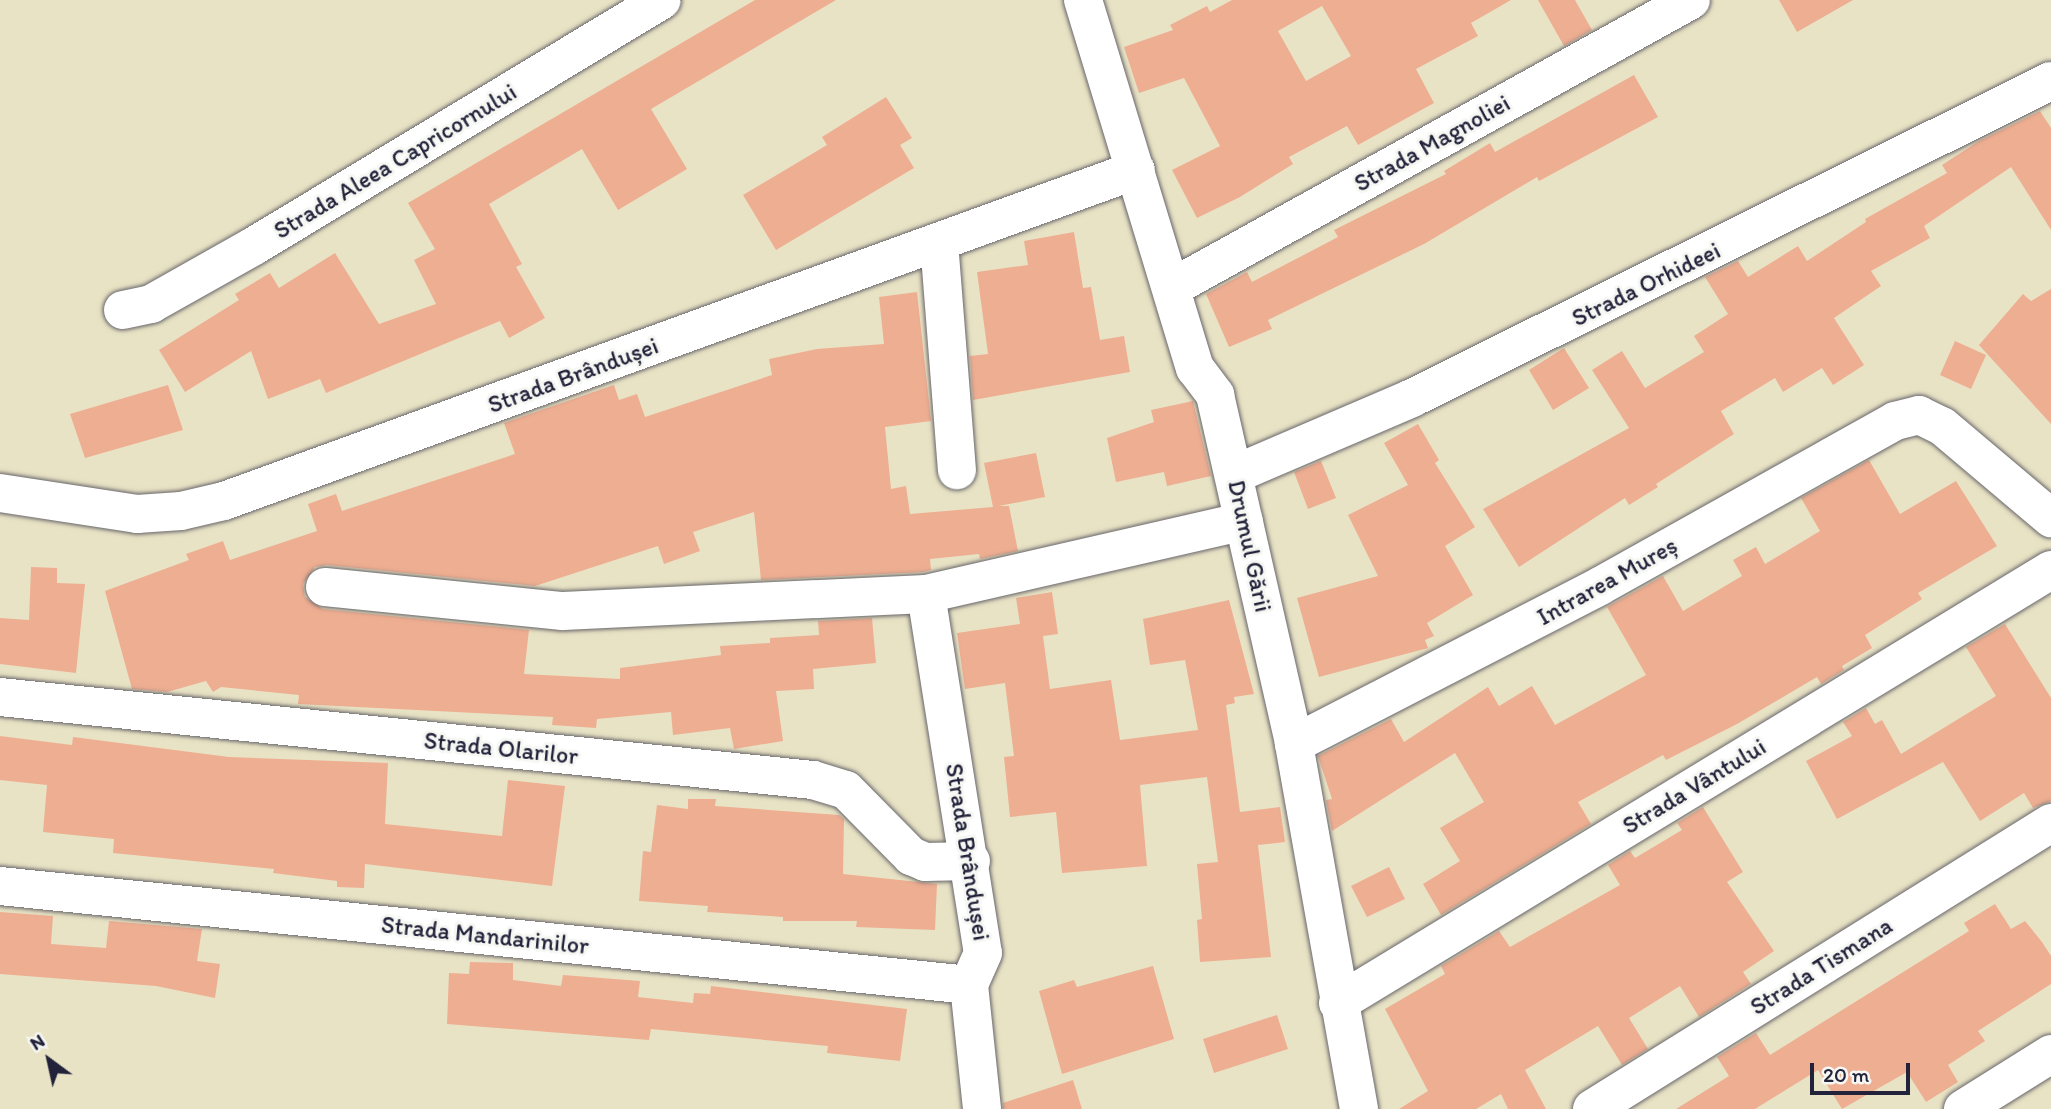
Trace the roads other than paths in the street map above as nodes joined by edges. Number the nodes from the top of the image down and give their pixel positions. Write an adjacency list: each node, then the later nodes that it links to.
1 (661, 0): 8 (street, Strada Aleea Capricornului)
2 (1691, 0): 7 (street, Strada Magnoliei)
3 (1084, 1): 5 (street, Drumul Gării)
4 (2051, 81): 10 (street, Strada Orhideei)
5 (1136, 170): 6 (street, Strada Brândușei); 7 (street, Drumul Gării)
6 (939, 242): 9 (street); 11 (street, Strada Brândușei)
7 (1173, 287): 10 (street, Drumul Gării)
8 (123, 310)
9 (957, 470)
10 (1235, 474): 13 (street, Drumul Gării)
11 (0, 494)
12 (2051, 518): 18 (street, Intrarea Mureș)
13 (1244, 521): 16 (street); 18 (street, Drumul Gării)
14 (2051, 570): 23 (street, Strada Vântului)
15 (325, 587): 16 (street)
16 (926, 594): 20 (street, Strada Brândușei)
17 (0, 697): 20 (street, Strada Olarilor)
18 (1294, 744): 23 (street, Drumul Gării)
19 (2051, 823): 27 (street, Strada Tismana)
20 (971, 861): 22 (street, Strada Brândușei)
21 (0, 886): 22 (street, Strada Mandarinilor)
22 (969, 985): 25 (street, Strada Brândușei)
23 (1338, 1003): 26 (street, Drumul Gării)
24 (2051, 1054): 28 (street)
25 (982, 1109)
26 (1359, 1109)
27 (1592, 1109)
28 (1963, 1109)

